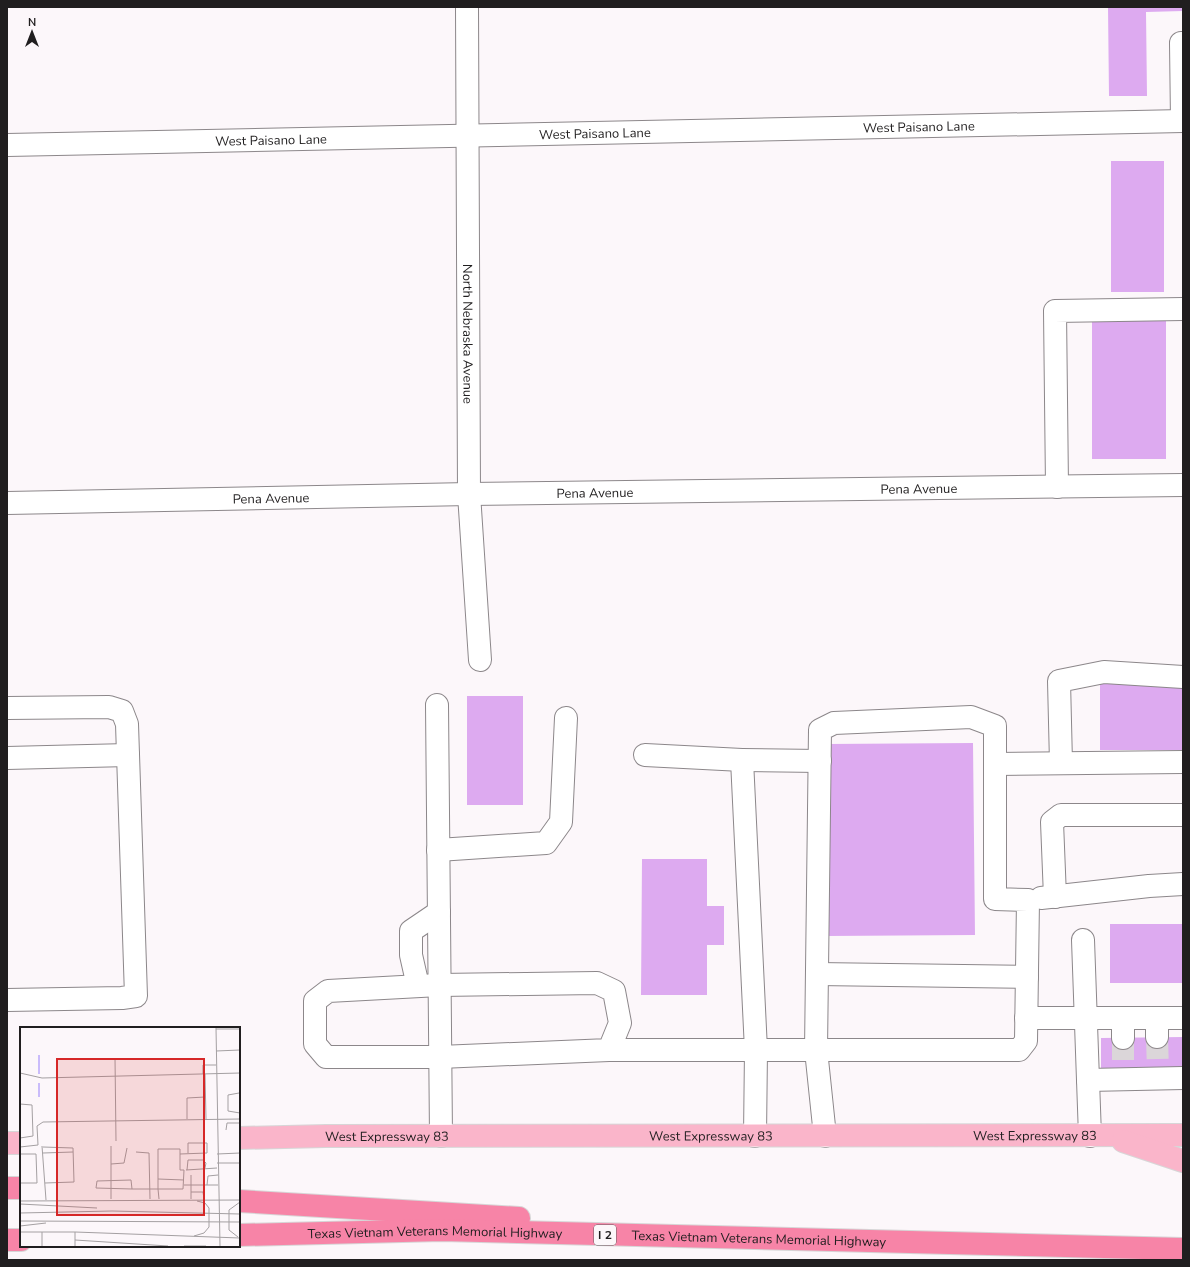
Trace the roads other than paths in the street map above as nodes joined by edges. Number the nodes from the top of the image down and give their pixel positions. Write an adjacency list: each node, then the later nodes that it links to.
1 (467, 7): 4 (street, North Nebraska Avenue)
2 (1183, 43): 3 (street)
3 (1182, 121): 4 (street, West Paisano Lane)
4 (468, 135): 5 (street, West Paisano Lane); 9 (street, North Nebraska Avenue)
5 (7, 145)
6 (1183, 309): 8 (street)
7 (1183, 485): 8 (street, Pena Avenue)
8 (1057, 487): 9 (street, Pena Avenue)
9 (469, 494): 10 (street, Pena Avenue); 11 (street, North Nebraska Avenue)
10 (7, 503)
11 (480, 660)
12 (1183, 676): 22 (street)
13 (437, 705): 25 (street)
14 (7, 708): 16 (street)
15 (566, 718): 25 (street)
16 (128, 755): 18 (street); 35 (street)
17 (645, 755): 19 (street)
18 (7, 758)
19 (742, 760): 20 (street); 40 (street)
20 (820, 761): 23 (street); 31 (street)
21 (1183, 762): 22 (street)
22 (1061, 763): 23 (street)
23 (995, 764): 28 (street)
24 (1183, 815): 27 (street)
25 (438, 850): 29 (street)
26 (1183, 884): 27 (street)
27 (1055, 896): 28 (street)
28 (1028, 900): 32 (street)
29 (439, 912): 33 (street); 34 (street)
30 (1083, 940): 37 (street)
31 (817, 974): 32 (street); 41 (street)
32 (1027, 977): 36 (street)
33 (439, 985): 34 (street); 39 (street); 42 (street)
34 (418, 986): 42 (street)
35 (7, 1000)
36 (1026, 1018): 37 (street); 41 (street)
37 (1086, 1018): 38 (street); 44 (street)
38 (1183, 1018)
39 (609, 1050): 40 (street); 42 (street)
40 (756, 1050): 41 (street); 47 (street)
41 (816, 1050): 48 (street)
42 (440, 1057): 46 (street)
43 (1183, 1078): 44 (street)
44 (1088, 1080): 49 (street)
45 (1183, 1135): 49 (main road, West Expressway 83)
46 (441, 1136): 47 (main road, West Expressway 83); 50 (main road, West Expressway 83)
47 (755, 1136): 48 (main road, West Expressway 83)
48 (825, 1136): 49 (main road, West Expressway 83)
49 (1097, 1136): 53 (main road)
50 (240, 1138)
51 (7, 1143): 52 (main road)
52 (20, 1143)
53 (1183, 1161)
54 (7, 1188): 55 (highway)
55 (20, 1188)
56 (240, 1201): 60 (highway)
57 (240, 1235): 60 (highway, Texas Vietnam Veterans Memorial Highway / I 2)
58 (7, 1240): 59 (highway)
59 (20, 1240)
60 (971, 1245): 61 (highway, Texas Vietnam Veterans Memorial Highway / I 2)
61 (1183, 1249)

